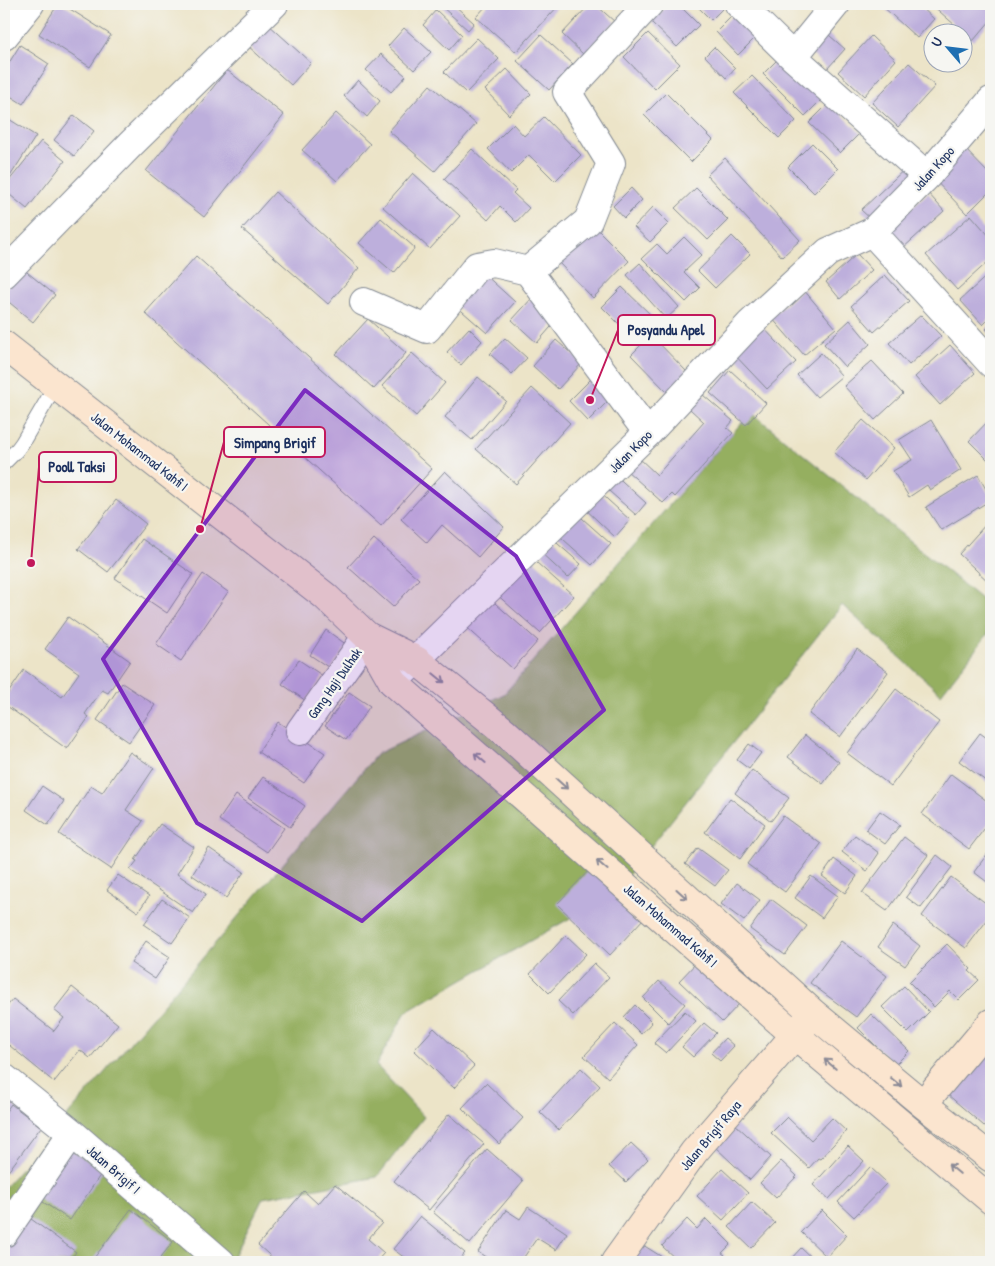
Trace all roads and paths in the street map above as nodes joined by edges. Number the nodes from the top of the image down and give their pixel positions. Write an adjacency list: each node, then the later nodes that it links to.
1 (30, 4): 6 (street)
2 (274, 4): 12 (street)
3 (649, 4): 11 (street)
4 (739, 4): 7 (street)
5 (836, 4): 7 (street)
6 (4, 36)
7 (793, 57): 9 (street)
8 (987, 115): 9 (street, Jalan Kopo)
9 (927, 176): 10 (street, Jalan Kopo)
10 (872, 232): 15 (street); 17 (street, Jalan Kopo)
11 (528, 271): 13 (street); 17 (street)
12 (4, 274)
13 (364, 302)
14 (4, 345): 16 (main road, Jalan Mohammad Kahfi I)
15 (991, 363)
16 (56, 385): 18 (lane); 19 (main road, Jalan Mohammad Kahfi I)
17 (648, 433): 20 (street, Jalan Kopo)
18 (4, 463)
19 (367, 636): 20 (main road, Jalan Mohammad Kahfi I); 21 (main road, Jalan Mohammad Kahfi I); 22 (street, Gang Haji Dulhak)
20 (416, 660): 21 (street, Jalan Kopo); 23 (main road, Jalan Mohammad Kahfi I, one-way to 23)
21 (393, 682): 25 (main road, Jalan Mohammad Kahfi I, one-way to 21)
22 (300, 731)
23 (813, 1013): 25 (main road, Jalan Brigif Raya); 27 (main road, Jalan Mohammad Kahfi I, one-way to 27)
24 (991, 1023): 27 (main road)
25 (796, 1035): 30 (main road, Jalan Mohammad Kahfi I, one-way to 25); 33 (main road, Jalan Brigif Raya)
26 (4, 1078): 28 (street, Jalan Brigif I)
27 (923, 1104): 29 (main road, Jalan Mohammad Kahfi I)
28 (72, 1134): 31 (street); 32 (street, Jalan Brigif I)
29 (991, 1158)
30 (991, 1200)
31 (4, 1233)
32 (221, 1262)
33 (615, 1262)

